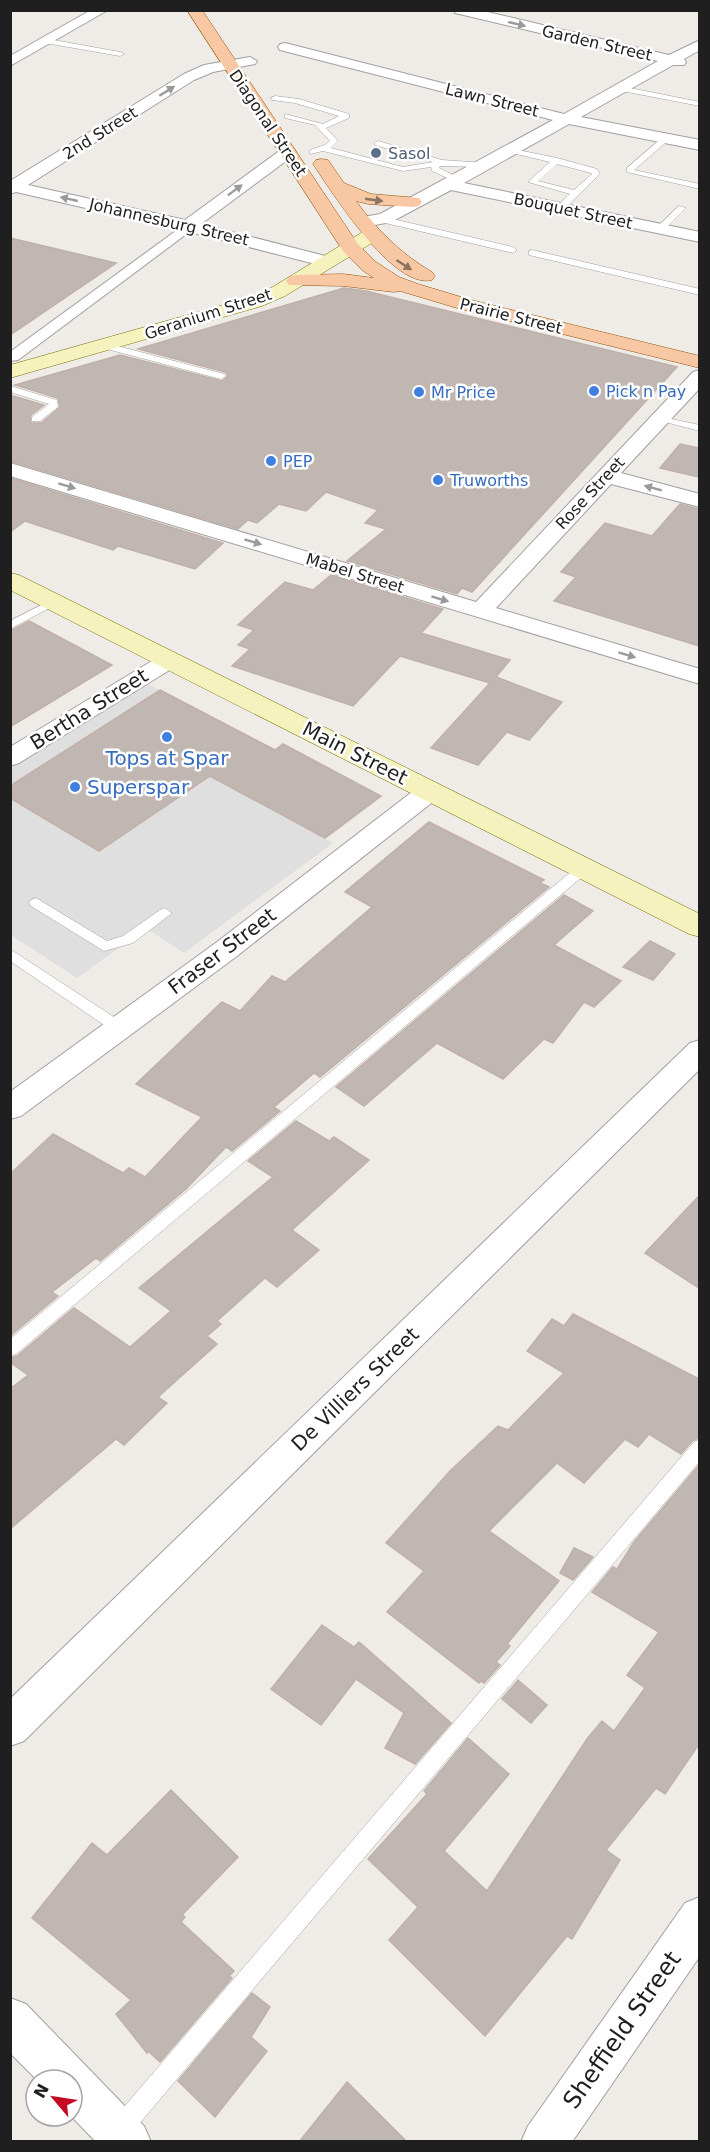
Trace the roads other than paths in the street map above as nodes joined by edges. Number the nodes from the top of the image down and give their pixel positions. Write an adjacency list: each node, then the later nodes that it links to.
1 (102, 10): 4 (street)
2 (460, 10): 10 (street, Garden Street, one-way to 10)
3 (202, 13): 9 (main road, Diagonal Street)
4 (48, 41): 8 (lane); 12 (street)
5 (238, 44): 11 (main road, Diagonal Street)
6 (699, 44): 10 (street, Geranium Street)
7 (285, 47): 18 (street, Lawn Street)
8 (120, 54)
9 (225, 59): 11 (street, 2nd Street); 25 (main road, Diagonal Street); 30 (street, 2nd Street, one-way to 9)
10 (670, 60): 13 (street, Garden Street); 15 (street, Geranium Street)
11 (250, 61): 14 (main road, Diagonal Street)
12 (10, 62)
13 (690, 64)
14 (268, 87): 17 (main road, Diagonal Street); 19 (lane)
15 (620, 88): 16 (lane); 18 (street, Geranium Street)
16 (699, 104)
17 (288, 116): 19 (lane); 22 (main road, Diagonal Street)
18 (566, 119): 20 (street, Lawn Street); 24 (street, Geranium Street)
19 (322, 127): 22 (lane)
20 (667, 138): 23 (street, Lawn Street); 32 (lane)
21 (378, 143): 27 (lane)
22 (311, 144): 27 (lane); 31 (main road, Diagonal Street)
23 (699, 145)
24 (511, 150): 26 (lane); 28 (street, Geranium Street)
25 (288, 152): 38 (street, one-way to 25); 41 (main road, Diagonal Street)
26 (556, 160): 33 (lane); 33 (lane)
27 (438, 163): 28 (lane); 29 (lane)
28 (485, 165): 29 (street, Geranium Street)
29 (452, 182): 34 (street, Geranium Street); 35 (street, Bouquet Street)
30 (12, 187): 38 (street, Johannesburg Street, one-way to 30)
31 (338, 187): 34 (main road, one-way to 34); 37 (main road, Diagonal Street)
32 (699, 187)
33 (576, 193): 35 (lane)
34 (413, 202): 37 (street, Geranium Street)
35 (560, 208): 39 (street, Bouquet Street)
36 (682, 208): 39 (lane)
37 (377, 223): 41 (main road, Geranium Street); 42 (lane); 49 (main road, Prairie Street, one-way to 49)
38 (188, 226): 44 (street, Johannesburg Street); 50 (street)
39 (660, 229): 40 (street, Bouquet Street)
40 (699, 237)
41 (346, 241): 44 (main road, Geranium Street); 46 (main road, Prairie Street)
42 (513, 250)
43 (532, 254): 47 (lane)
44 (318, 259): 45 (main road, Geranium Street); 50 (main road, Geranium Street)
45 (296, 281): 46 (main road); 48 (main road, Geranium Street)
46 (411, 288): 51 (main road, Prairie Street)
47 (699, 292)
48 (106, 346): 50 (main road, Geranium Street); 52 (lane)
49 (699, 349)
50 (11, 362)
51 (699, 362)
52 (220, 376)
53 (699, 376): 55 (street, Rose Street)
54 (10, 389): 56 (lane)
55 (661, 418): 57 (lane); 59 (street, Rose Street)
56 (36, 419)
57 (699, 428)
58 (10, 470): 63 (street, Mabel Street, one-way to 63)
59 (606, 476): 60 (street, one-way to 59); 63 (street, Rose Street)
60 (699, 501)
61 (10, 580): 62 (main road, Main Street)
62 (53, 602): 64 (lane); 65 (main road, Main Street)
63 (481, 611): 66 (street, Mabel Street, one-way to 66)
64 (10, 626)
65 (168, 660): 67 (street, Bertha Street); 68 (main road, Main Street)
66 (699, 677)
67 (10, 758)
68 (430, 791): 69 (main road, Main Street); 74 (street, Fraser Street)
69 (584, 868): 72 (main road, Main Street); 77 (lane)
70 (36, 903): 71 (lane)
71 (165, 914)
72 (699, 927)
73 (10, 954): 74 (lane)
74 (118, 1027): 76 (street, Fraser Street)
75 (699, 1051): 79 (street, De Villiers Street)
76 (10, 1108)
77 (10, 1349)
78 (699, 1447): 84 (lane)
79 (10, 1727)
80 (699, 1918): 85 (street, Sheffield Street)
81 (10, 2020): 82 (street)
82 (56, 2068)
83 (84, 2096): 84 (street)
84 (123, 2137)
85 (544, 2142)

